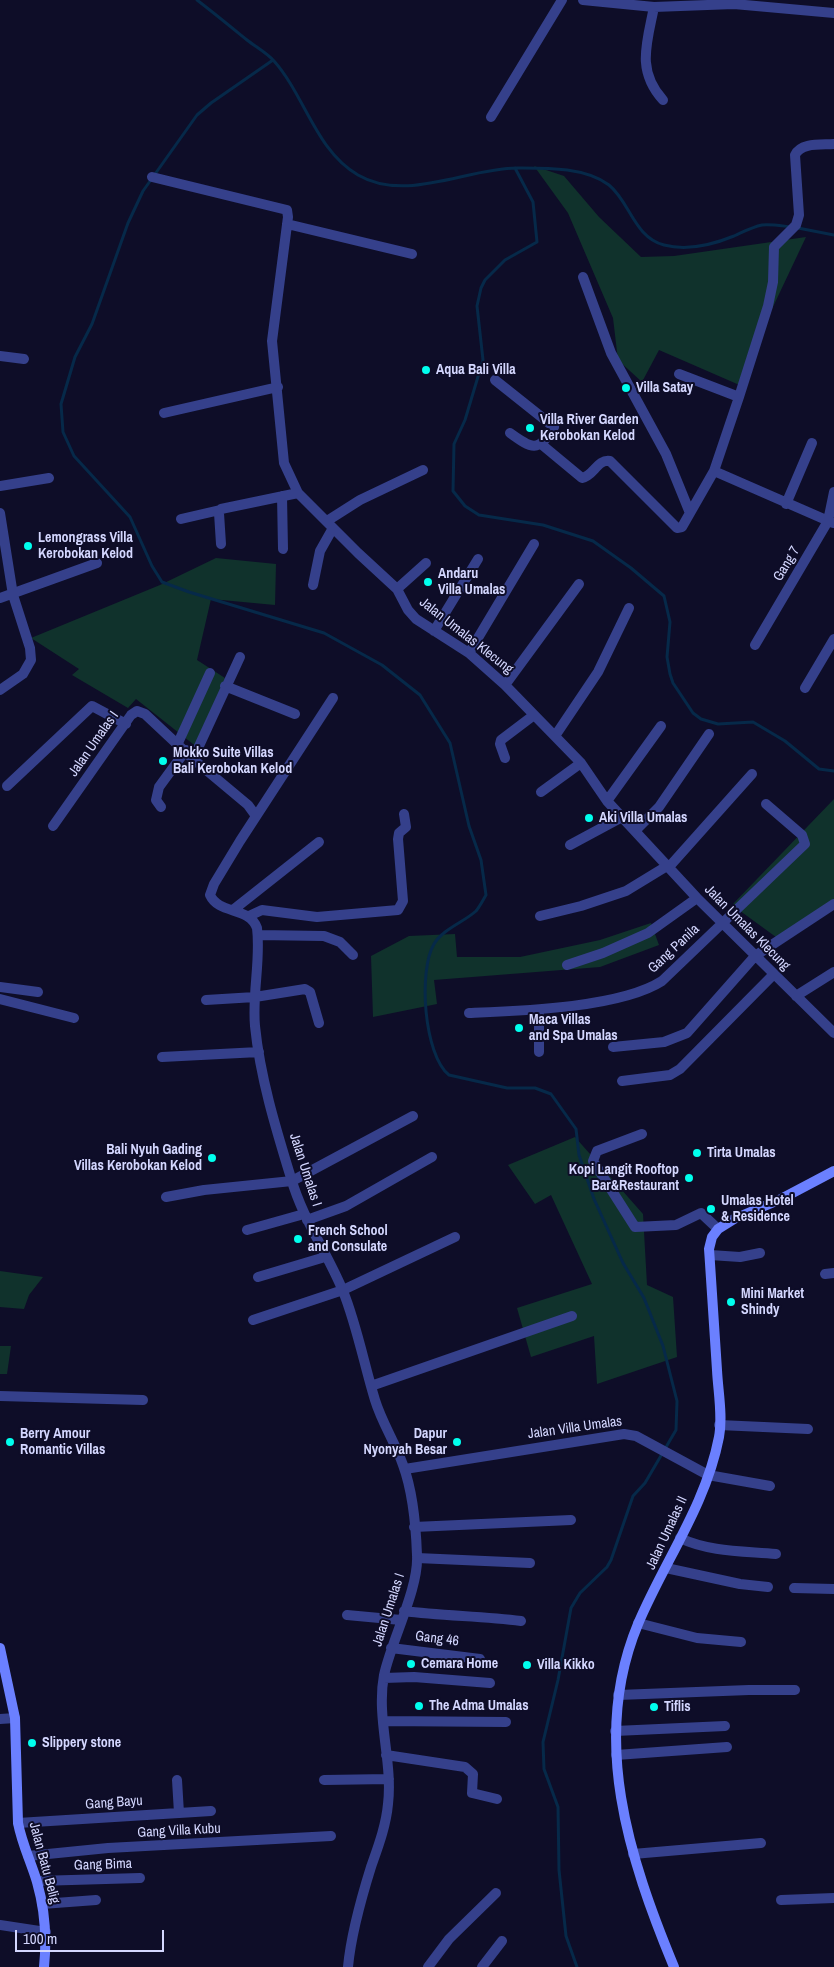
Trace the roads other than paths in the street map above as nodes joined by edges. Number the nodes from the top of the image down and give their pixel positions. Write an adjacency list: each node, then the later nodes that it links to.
1 (562, 0): 6 (street)
2 (582, 0): 3 (street)
3 (654, 7): 4 (street); 5 (street)
4 (834, 13)
5 (663, 100)
6 (491, 118)
7 (834, 144): 17 (street)
8 (152, 177): 9 (street, Jalan Umalas Klecung)
9 (287, 224): 10 (street); 16 (street, Jalan Umalas Klecung)
10 (412, 254)
11 (583, 277): 32 (street)
12 (0, 356): 13 (street)
13 (24, 359)
14 (679, 374): 17 (street)
15 (496, 380): 21 (street)
16 (278, 387): 18 (street); 27 (street, Jalan Umalas Klecung)
17 (739, 397): 23 (street)
18 (164, 412)
19 (510, 433): 21 (street)
20 (812, 443): 29 (street)
21 (541, 444): 32 (street)
22 (423, 470): 35 (street)
23 (714, 471): 29 (street); 32 (street)
24 (49, 478): 25 (street)
25 (0, 486)
26 (834, 492): 34 (street, Gang 7)
27 (298, 493): 28 (street); 35 (street, Jalan Umalas Klecung)
28 (282, 496): 30 (street); 39 (street)
29 (786, 504): 34 (street)
30 (220, 510): 33 (street); 37 (street)
31 (0, 513): 36 (street)
32 (690, 513)
33 (181, 519)
34 (831, 522): 51 (street, Gang 7)
35 (330, 525): 44 (street); 45 (street, Jalan Umalas Klecung)
36 (1, 530): 46 (street)
37 (221, 544)
38 (534, 544): 52 (street)
39 (283, 549)
40 (478, 559): 49 (street)
41 (97, 563): 46 (street)
42 (426, 563): 45 (street)
43 (579, 584): 55 (street)
44 (313, 585)
45 (397, 589): 49 (street, Jalan Umalas Klecung)
46 (13, 595): 47 (street); 58 (street)
47 (0, 598)
48 (630, 608): 65 (street)
49 (434, 631): 52 (street, Jalan Umalas Klecung)
50 (834, 639): 57 (street)
51 (755, 645)
52 (469, 653): 55 (street, Jalan Umalas Klecung)
53 (240, 657): 56 (street)
54 (210, 673): 66 (street)
55 (505, 685): 61 (street, Jalan Umalas Klecung)
56 (225, 686): 60 (street); 69 (street)
57 (805, 688)
58 (0, 690)
59 (333, 698): 78 (street)
60 (295, 714)
61 (534, 715): 65 (street, Jalan Umalas Klecung); 68 (street)
62 (126, 724): 66 (street, Jalan Umalas I); 72 (street); 80 (street, Jalan Umalas I)
63 (661, 726): 74 (street)
64 (708, 734): 81 (street)
65 (555, 736): 70 (street, Jalan Umalas Klecung)
66 (178, 743): 67 (street, Jalan Umalas I)
67 (186, 750): 69 (street, Jalan Umalas I); 76 (street)
68 (505, 758)
69 (193, 759): 78 (street, Jalan Umalas I)
70 (581, 763): 73 (street); 74 (street, Jalan Umalas Klecung)
71 (752, 774): 84 (street)
72 (7, 786)
73 (541, 792)
74 (607, 801): 79 (street, Jalan Umalas Klecung)
75 (766, 804): 90 (street, Gang Panila)
76 (161, 807)
77 (404, 814): 88 (street)
78 (256, 816): 87 (street)
79 (622, 817): 81 (street, Jalan Umalas Klecung); 83 (street)
80 (53, 826)
81 (635, 831): 84 (street, Jalan Umalas Klecung)
82 (319, 842): 87 (street)
83 (570, 845)
84 (668, 867): 85 (street, Jalan Umalas Klecung); 89 (street)
85 (697, 898): 90 (street, Jalan Umalas Klecung); 94 (street)
86 (834, 904): 93 (street)
87 (233, 910): 88 (street)
88 (249, 916): 91 (street, Jalan Umalas I)
89 (540, 916)
90 (722, 922): 93 (street, Jalan Umalas Klecung); 103 (street, Gang Panila)
91 (258, 935): 92 (street); 100 (street, Jalan Umalas I)
92 (353, 955)
93 (755, 956): 96 (street, Jalan Umalas Klecung); 108 (street)
94 (567, 965)
95 (834, 972): 99 (street)
96 (774, 974): 99 (street, Jalan Umalas Klecung); 112 (street)
97 (0, 987): 98 (street)
98 (38, 992)
99 (796, 996): 107 (street, Jalan Umalas Klecung)
100 (255, 997): 102 (street); 106 (street); 109 (street, Jalan Umalas I)
101 (0, 999): 105 (street)
102 (206, 1000)
103 (539, 1010): 104 (street, Gang Panila); 110 (street)
104 (469, 1013)
105 (74, 1018)
106 (319, 1023)
107 (834, 1033)
108 (613, 1047)
109 (259, 1052): 111 (street); 117 (street, Jalan Umalas I)
110 (539, 1052)
111 (162, 1057)
112 (622, 1081)
113 (413, 1116): 117 (street)
114 (642, 1134): 120 (street)
115 (432, 1157): 119 (street)
116 (834, 1171): 120 (street)
117 (292, 1181): 118 (street); 119 (street, Jalan Umalas I)
118 (166, 1197)
119 (306, 1217): 121 (street); 125 (street, Jalan Umalas I)
120 (718, 1229): 124 (street, Jalan Umalas II)
121 (247, 1230)
122 (455, 1237): 127 (street)
123 (760, 1253): 124 (street)
124 (710, 1255): 133 (street, Jalan Umalas II)
125 (325, 1257): 126 (street); 127 (street, Jalan Umalas I)
126 (258, 1276)
127 (343, 1290): 129 (street); 130 (street, Jalan Umalas I)
128 (572, 1316): 130 (street)
129 (253, 1320)
130 (371, 1386): 135 (street, Jalan Umalas I)
131 (0, 1396): 132 (street)
132 (143, 1400)
133 (720, 1425): 134 (street); 136 (street, Jalan Umalas II)
134 (808, 1429)
135 (404, 1469): 136 (street, Jalan Villa Umalas); 139 (street, Jalan Umalas I)
136 (708, 1475): 137 (street, Jalan Villa Umalas); 140 (street, Jalan Umalas II)
137 (770, 1486)
138 (571, 1520): 139 (street)
139 (414, 1527): 142 (street, Jalan Umalas I)
140 (680, 1538): 141 (street); 144 (street, Jalan Umalas II)
141 (776, 1554)
142 (417, 1558): 143 (street); 149 (street, Jalan Umalas I)
143 (530, 1563)
144 (666, 1568): 145 (street); 151 (street, Jalan Umalas II)
145 (768, 1587)
146 (794, 1588): 147 (street)
147 (834, 1589)
148 (348, 1615): 149 (street)
149 (402, 1615): 150 (street); 154 (street, Jalan Umalas I)
150 (521, 1621)
151 (638, 1623): 152 (street); 159 (street, Jalan Umalas II)
152 (741, 1642)
153 (0, 1648): 160 (street, Jalan Batu Belig)
154 (391, 1648): 155 (street, Gang 46); 156 (street, Jalan Umalas I)
155 (480, 1659)
156 (384, 1678): 157 (street); 162 (street, Jalan Umalas I)
157 (490, 1683)
158 (795, 1690): 159 (street)
159 (618, 1695): 165 (street, Jalan Umalas II)
160 (16, 1718): 161 (street); 175 (street, Jalan Batu Belig)
161 (0, 1719)
162 (383, 1721): 163 (street); 167 (street, Jalan Umalas I)
163 (506, 1722)
164 (725, 1726): 165 (street)
165 (615, 1731): 168 (street, Jalan Umalas II)
166 (727, 1747): 168 (street)
167 (386, 1755): 169 (street, Jalan Umalas I); 172 (street)
168 (616, 1755): 178 (street, Jalan Umalas II)
169 (388, 1779): 171 (street); 191 (street, Jalan Umalas I)
170 (177, 1780): 174 (street)
171 (324, 1780)
172 (497, 1799)
173 (211, 1811): 174 (street, Gang Bayu)
174 (179, 1813): 175 (street, Gang Bayu)
175 (18, 1823): 179 (street, Jalan Batu Belig)
176 (331, 1836): 179 (street, Gang Villa Kubu)
177 (761, 1842): 178 (street)
178 (633, 1854): 194 (street, Jalan Umalas II)
179 (28, 1856): 181 (street, Jalan Batu Belig)
180 (140, 1878): 181 (street, Gang Bima)
181 (37, 1881): 186 (street, Jalan Batu Belig)
182 (496, 1893): 192 (street)
183 (834, 1898): 185 (street)
184 (96, 1900): 186 (street)
185 (781, 1900)
186 (42, 1904): 188 (street, Jalan Batu Belig)
187 (0, 1925): 188 (street)
188 (46, 1932): 190 (street, Jalan Batu Belig)
189 (502, 1941): 193 (street)
190 (44, 1967)
191 (348, 1967)
192 (428, 1967)
193 (482, 1967)
194 (674, 1967)

